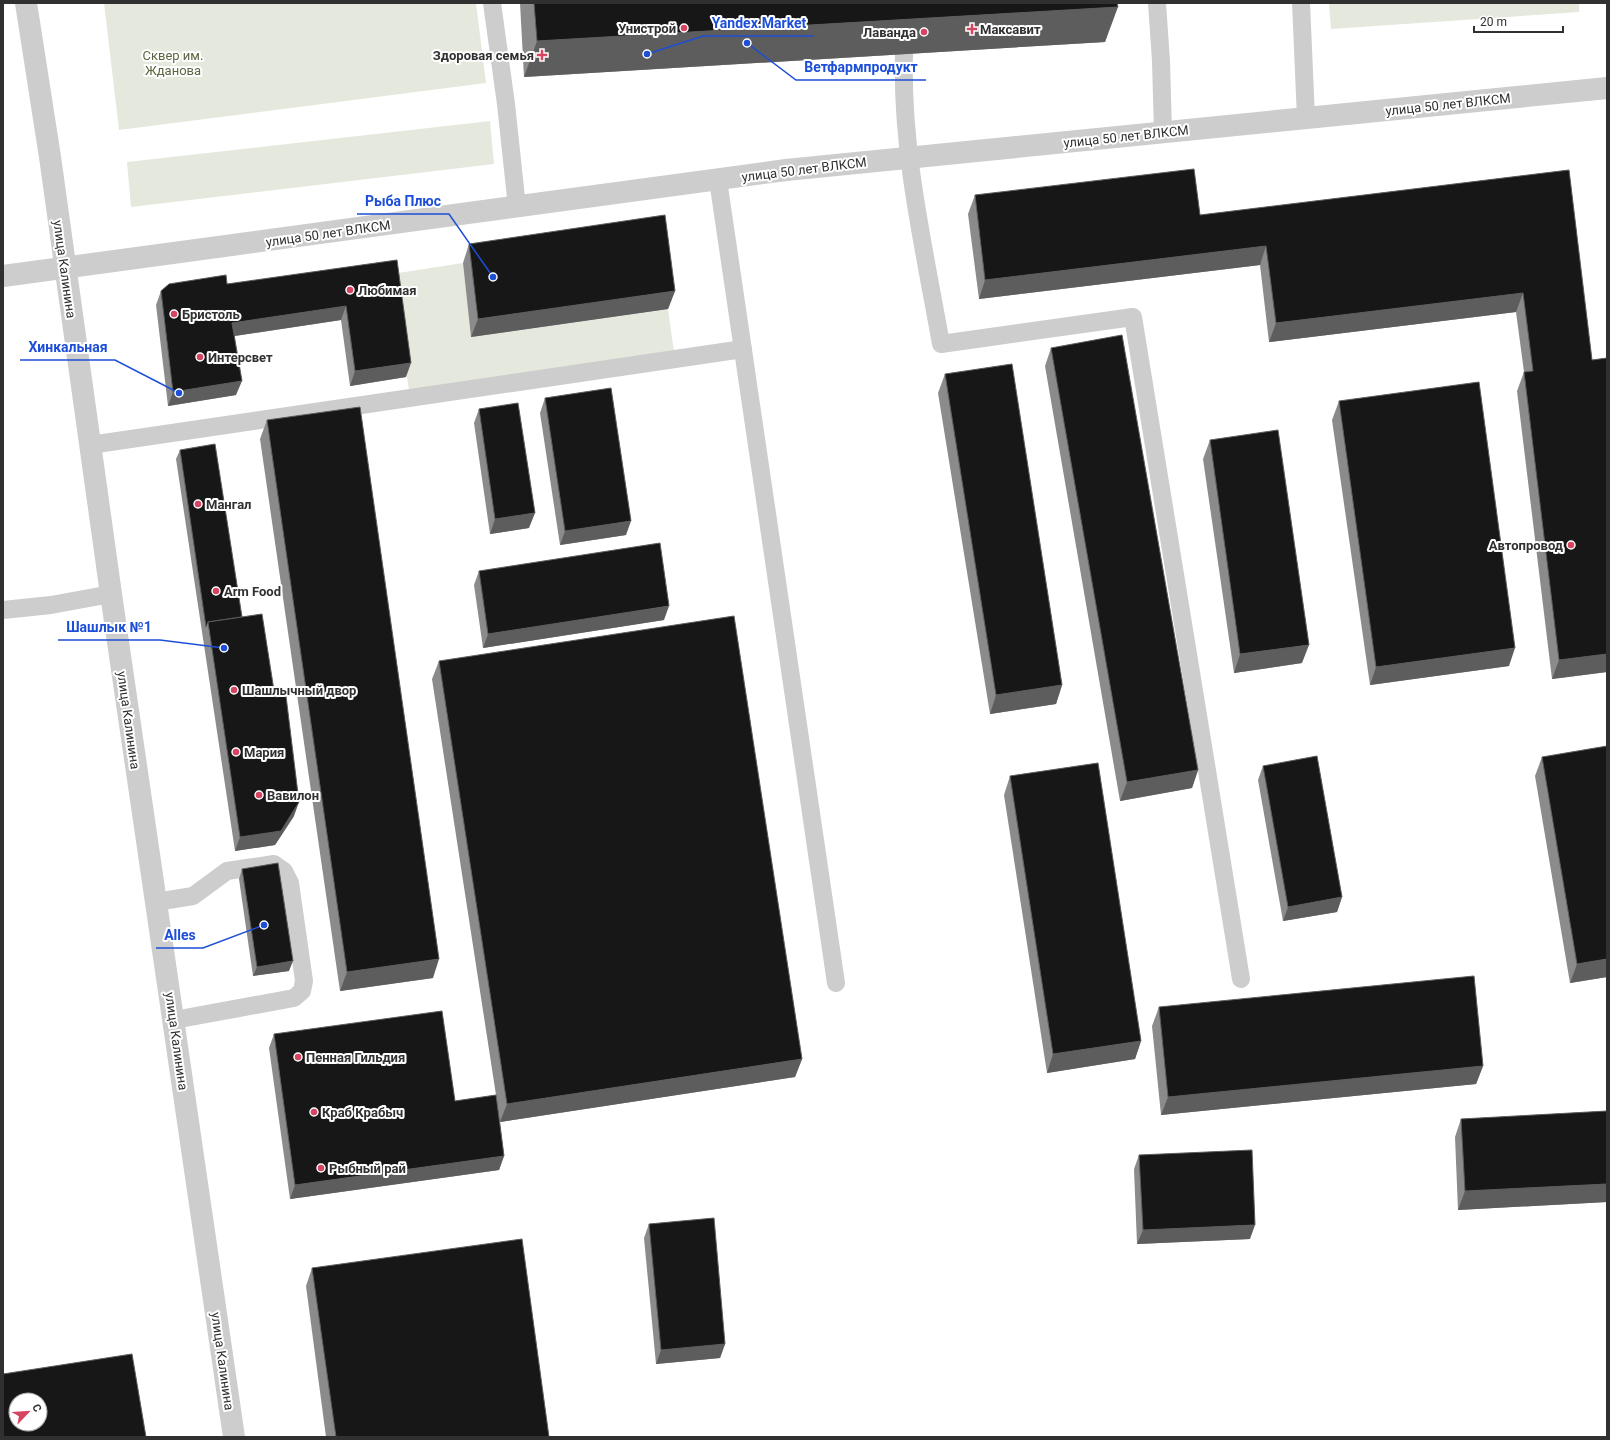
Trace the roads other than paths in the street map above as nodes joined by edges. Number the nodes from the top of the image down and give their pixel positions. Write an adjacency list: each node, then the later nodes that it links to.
1 (26, 3): 12 (street, улица Калинина)
2 (492, 3): 11 (lane)
3 (1157, 3): 8 (lane)
4 (1301, 3): 7 (lane)
5 (904, 53): 9 (lane)
6 (1607, 88): 7 (street, улица 50 лет ВЛКСМ)
7 (1306, 118): 8 (street, улица 50 лет ВЛКСМ)
8 (1163, 132): 9 (street, улица 50 лет ВЛКСМ)
9 (908, 158): 10 (street, улица 50 лет ВЛКСМ); 19 (lane)
10 (718, 180): 11 (street, улица 50 лет ВЛКСМ); 14 (lane)
11 (517, 207): 12 (street, улица 50 лет ВЛКСМ)
12 (64, 268): 13 (street, улица 50 лет ВЛКСМ); 15 (street, улица Калинина)
13 (3, 276)
14 (743, 350): 15 (lane); 20 (lane)
15 (90, 445): 16 (street, улица Калинина)
16 (111, 594): 17 (lane); 18 (street, улица Калинина)
17 (3, 610)
18 (156, 902): 21 (street, улица Калинина); 21 (lane)
19 (1242, 979)
20 (836, 983)
21 (174, 1020): 22 (street, улица Калинина)
22 (234, 1437)

